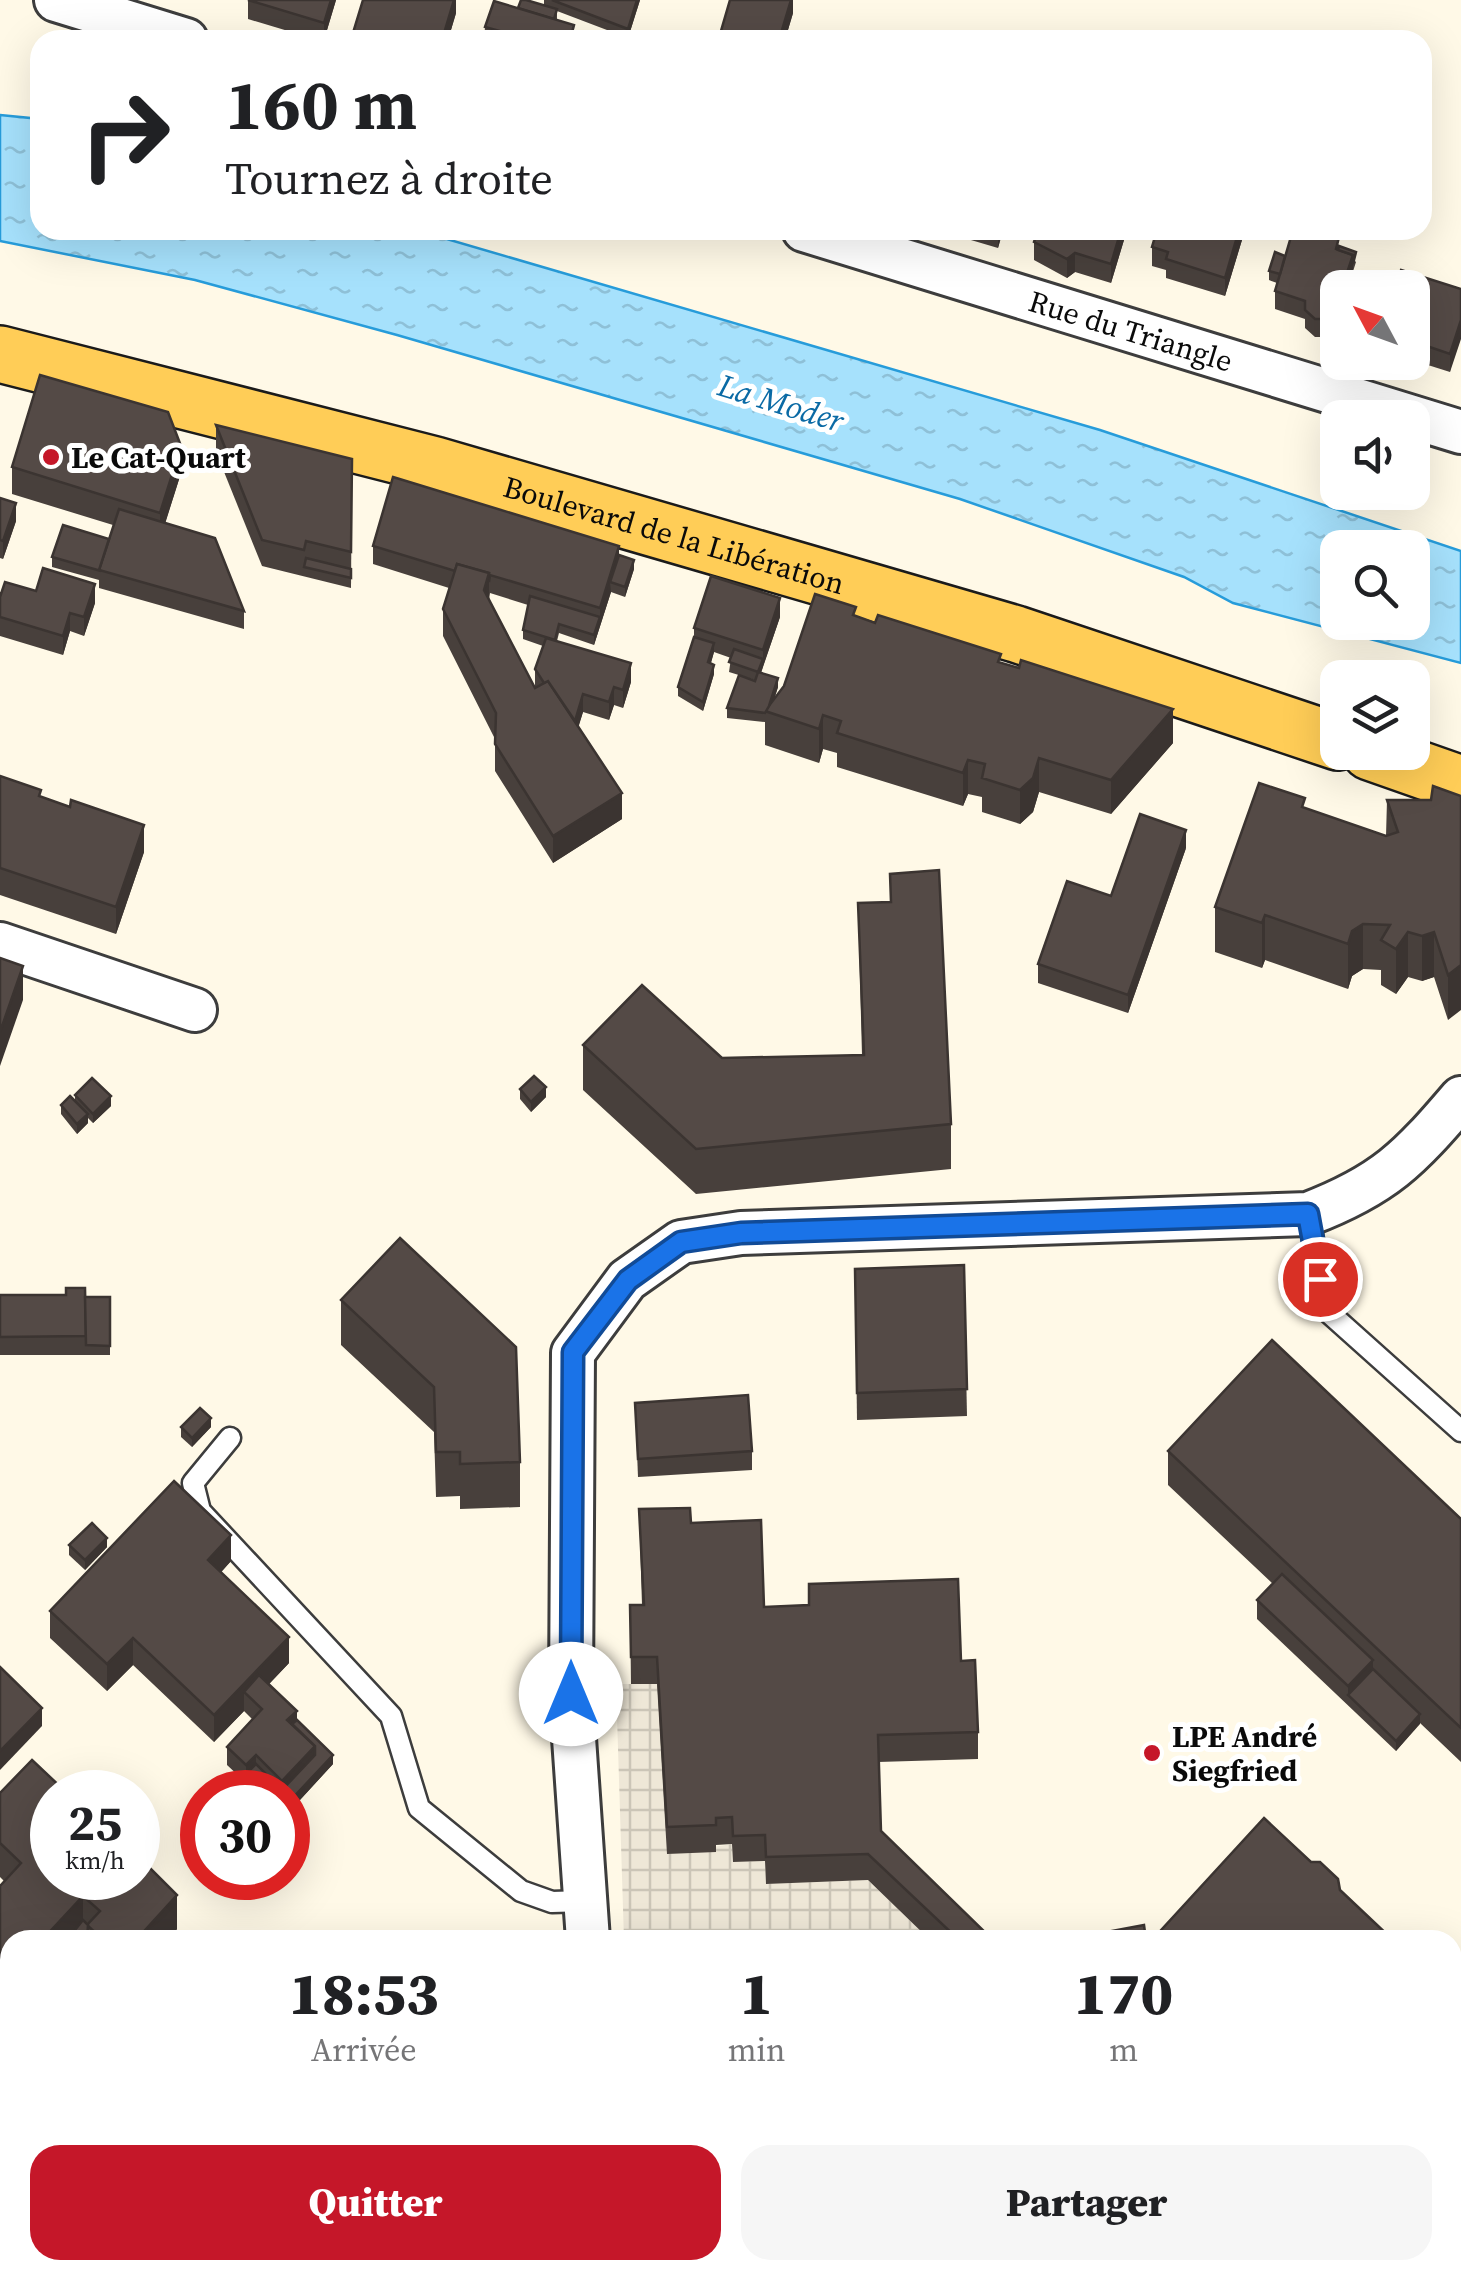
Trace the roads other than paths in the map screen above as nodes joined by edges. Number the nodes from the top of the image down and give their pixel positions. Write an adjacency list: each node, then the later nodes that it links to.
1 (56, 0): 2 (street)
2 (154, 30)
3 (837, 240): 5 (street, Rue du Triangle)
4 (0, 354): 6 (main road, Boulevard de la Libération)
5 (1461, 432)
6 (1320, 736)
7 (1421, 770): 8 (main road)
8 (1461, 784)
9 (0, 944): 10 (street)
10 (195, 1010)
11 (1461, 1098): 12 (street)
12 (1308, 1214): 13 (lane); 15 (street)
13 (1461, 1430)
14 (230, 1438): 15 (lane)
15 (586, 1920)

